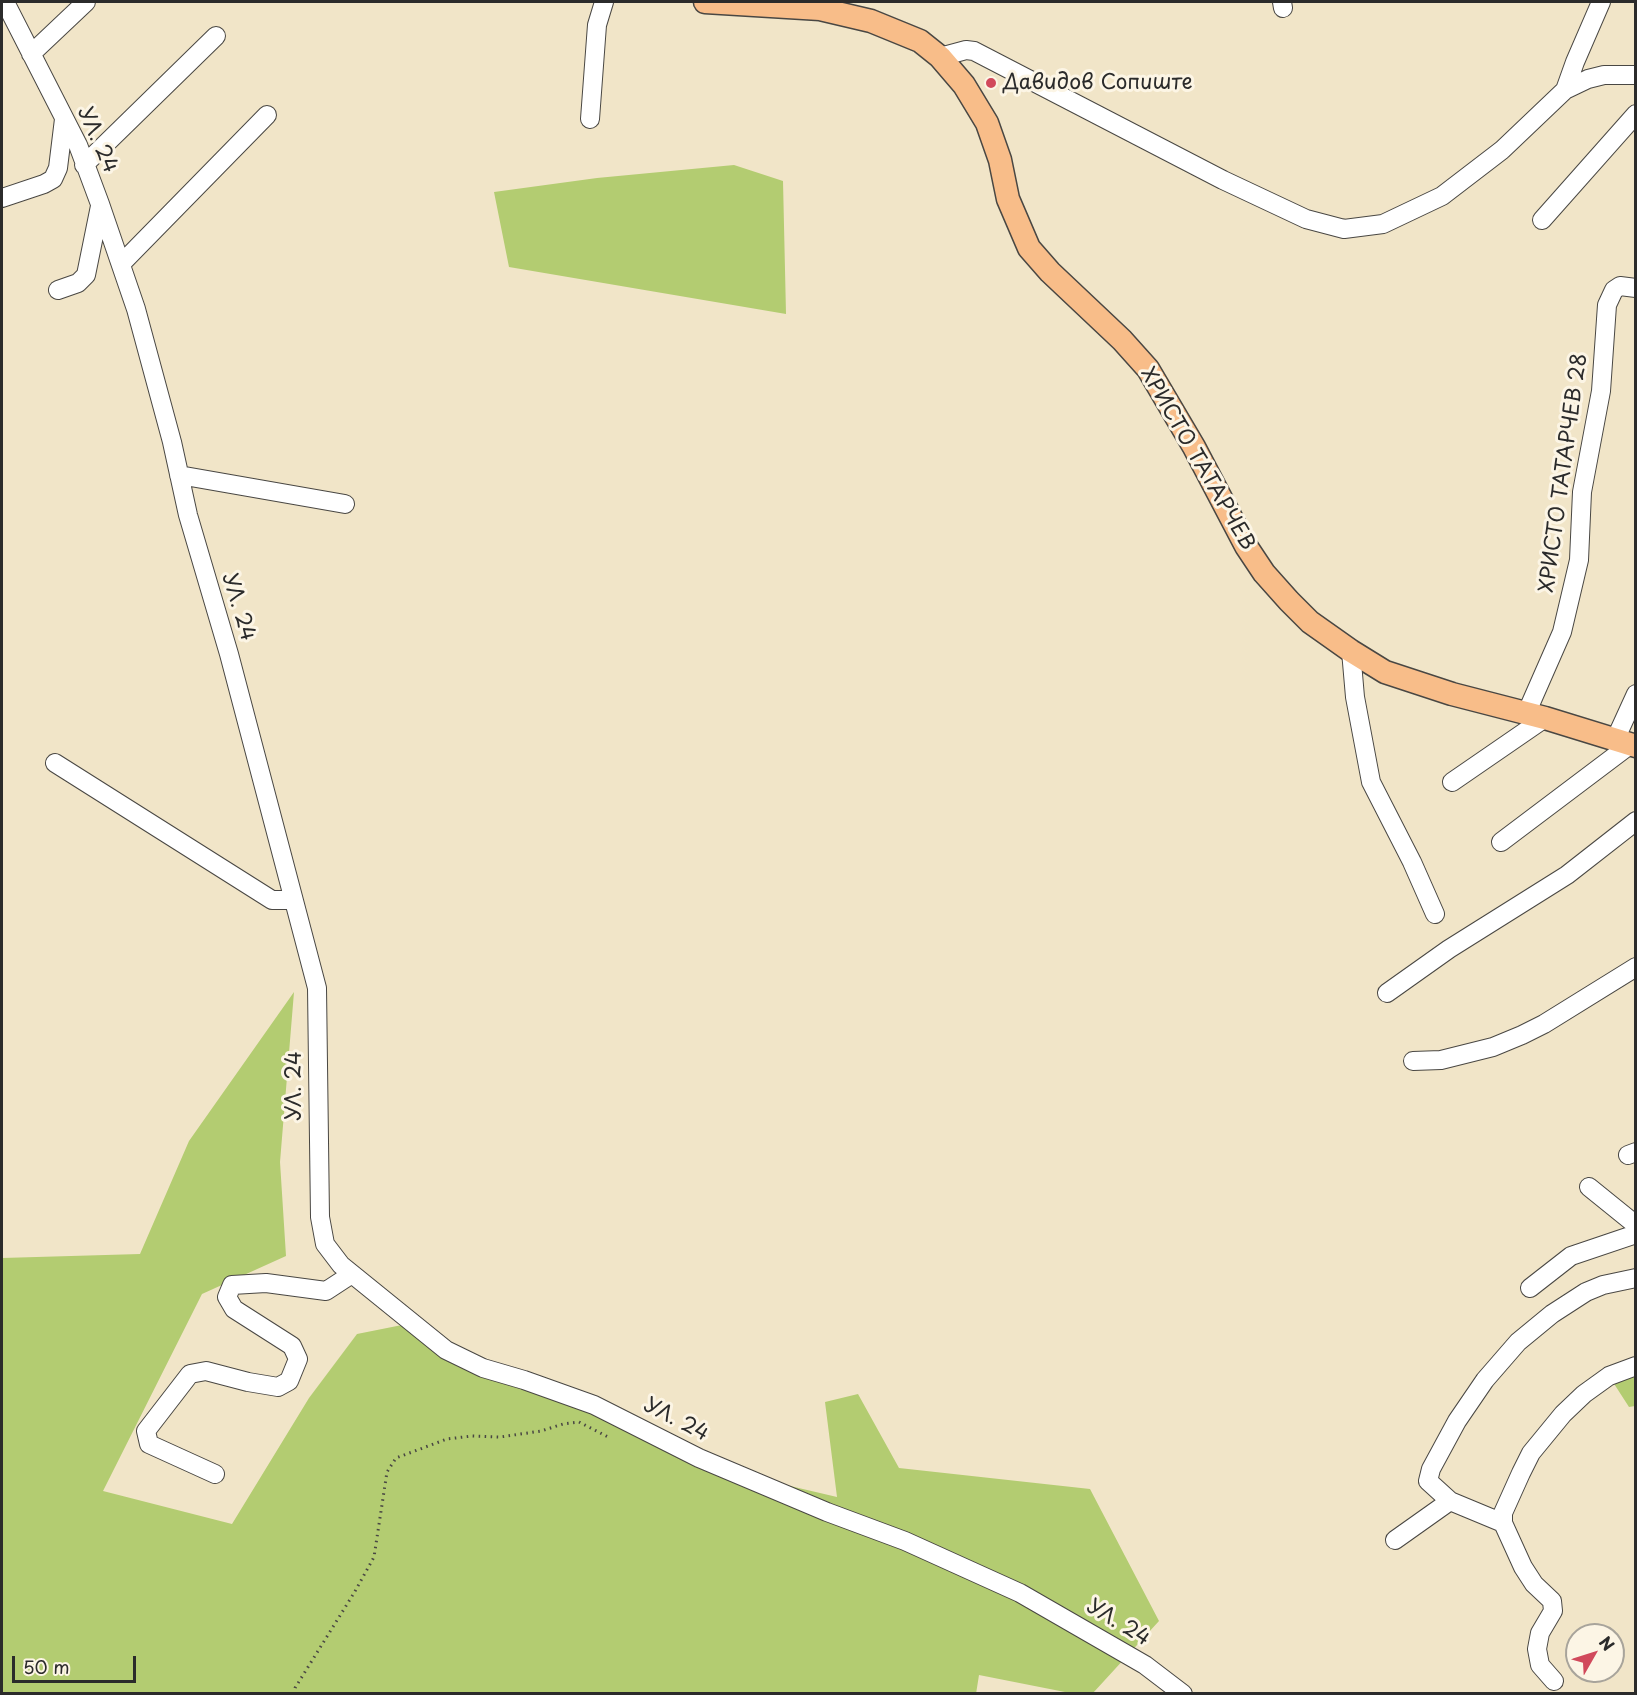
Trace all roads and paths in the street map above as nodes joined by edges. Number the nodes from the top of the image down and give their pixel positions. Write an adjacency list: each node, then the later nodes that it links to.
1 (5, 2): 7 (street, УЛ. 24)
2 (86, 2): 7 (street)
3 (604, 2): 14 (street)
4 (705, 2): 8 (main road, ХРИСТО ТАТАРЧЕВ)
5 (1601, 2): 10 (street)
6 (216, 36): 15 (street)
7 (31, 54): 13 (street, УЛ. 24)
8 (940, 57): 10 (street); 24 (main road, ХРИСТО ТАТАРЧЕВ)
9 (1635, 75): 10 (street)
10 (1565, 90)
11 (1635, 114): 18 (street)
12 (267, 115): 19 (street)
13 (64, 119): 15 (street, УЛ. 24); 16 (street)
14 (590, 119)
15 (84, 165): 17 (street, УЛ. 24)
16 (2, 198)
17 (100, 204): 19 (street, УЛ. 24); 21 (street)
18 (1542, 220)
19 (121, 264): 22 (street, УЛ. 24)
20 (1635, 288): 26 (street, ХРИСТО ТАТАРЧЕВ 28)
21 (58, 290)
22 (179, 475): 23 (street); 32 (street, УЛ. 24)
23 (345, 504)
24 (1351, 651): 26 (main road, ХРИСТО ТАТАРЧЕВ); 33 (street)
25 (1635, 694): 27 (street)
26 (1535, 716): 27 (main road, ХРИСТО ТАТАРЧЕВ); 29 (street)
27 (1627, 743): 31 (street)
28 (56, 763): 32 (street)
29 (1452, 782)
30 (1635, 821): 35 (street)
31 (1501, 842)
32 (294, 900): 40 (street, УЛ. 24)
33 (1435, 914)
34 (1635, 967): 36 (street)
35 (1387, 993)
36 (1413, 1061)
37 (1589, 1186): 38 (street)
38 (1635, 1225)
39 (1635, 1234): 42 (street)
40 (352, 1274): 45 (street); 51 (street, УЛ. 24)
41 (1635, 1278): 46 (street)
42 (1530, 1288)
43 (1635, 1366): 47 (street)
44 (610, 1438): 50 (path)
45 (215, 1474)
46 (1450, 1501): 47 (street); 48 (street)
47 (1503, 1523): 49 (street)
48 (1395, 1540)
49 (1554, 1681)
50 (294, 1694)
51 (1183, 1694)

